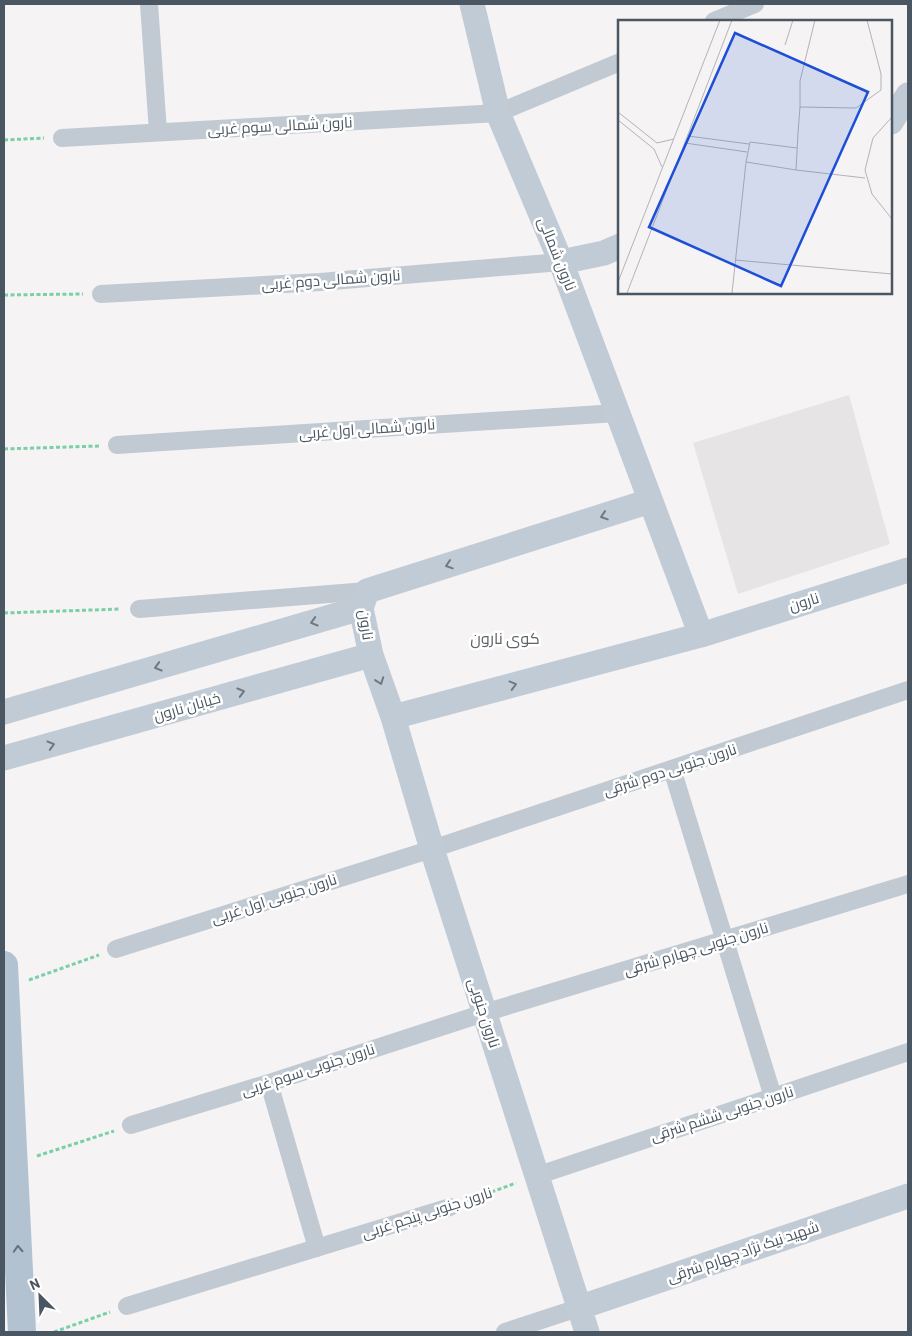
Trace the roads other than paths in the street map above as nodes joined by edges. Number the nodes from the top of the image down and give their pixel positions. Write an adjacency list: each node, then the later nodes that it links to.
1 (149, 4): 9 (street)
2 (472, 4): 7 (street, نارون شمالی)
3 (756, 4): 4 (street)
4 (716, 20)
5 (618, 63): 7 (street, نارون شمالی سوم غربی)
6 (908, 95): 8 (street)
7 (498, 113): 9 (street, نارون شمالی سوم غربی); 12 (street, نارون شمالی)
8 (892, 120)
9 (158, 132): 10 (street, نارون شمالی سوم غربی)
10 (62, 138)
11 (618, 247): 12 (street)
12 (561, 262): 13 (street, نارون شمالی دوم غربی); 14 (street, نارون شمالی)
13 (101, 294)
14 (618, 413): 15 (street, نارون شمالی اول غربی); 16 (street, نارون شمالی)
15 (117, 445)
16 (650, 501): 18 (street, نارون, one-way to 18); 20 (street)
17 (908, 570): 20 (street, نارون)
18 (364, 600): 19 (street); 21 (street, نارون); 23 (street, one-way to 23)
19 (139, 609)
20 (700, 635): 24 (street, نارون, one-way to 20)
21 (371, 656): 24 (street, نارون, one-way to 24); 25 (street, خیابان نارون, one-way to 21)
22 (908, 690): 26 (street, نارون جنوبی دوم شرقی)
23 (4, 712)
24 (393, 717): 27 (street, نارون جنوبی)
25 (4, 758)
26 (672, 769): 27 (street, نارون جنوبی دوم شرقی); 29 (street)
27 (432, 849): 30 (street, نارون جنوبی اول غربی); 32 (street, نارون جنوبی)
28 (908, 884): 29 (street, نارون جنوبی چهارم شرقی)
29 (724, 940): 32 (street, نارون جنوبی چهارم شرقی); 35 (street)
30 (116, 949)
31 (4, 977): 43 (main road, one-way to 31)
32 (484, 1013): 34 (street, نارون جنوبی سوم غربی); 37 (street, نارون جنوبی)
33 (908, 1052): 35 (street, نارون جنوبی ششم شرقی)
34 (269, 1083): 36 (street, نارون جنوبی سوم غربی); 40 (street)
35 (773, 1097): 37 (street, نارون جنوبی ششم شرقی)
36 (131, 1125)
37 (536, 1176): 42 (street, نارون جنوبی)
38 (908, 1196): 42 (street, شهید نیک نژاد چهارم شرقی)
39 (450, 1207): 40 (street, نارون جنوبی پنجم غربی)
40 (317, 1248): 41 (street, نارون جنوبی پنجم غربی)
41 (127, 1306)
42 (578, 1308): 44 (street); 45 (street, نارون جنوبی)
43 (22, 1332)
44 (505, 1332)
45 (586, 1332)

